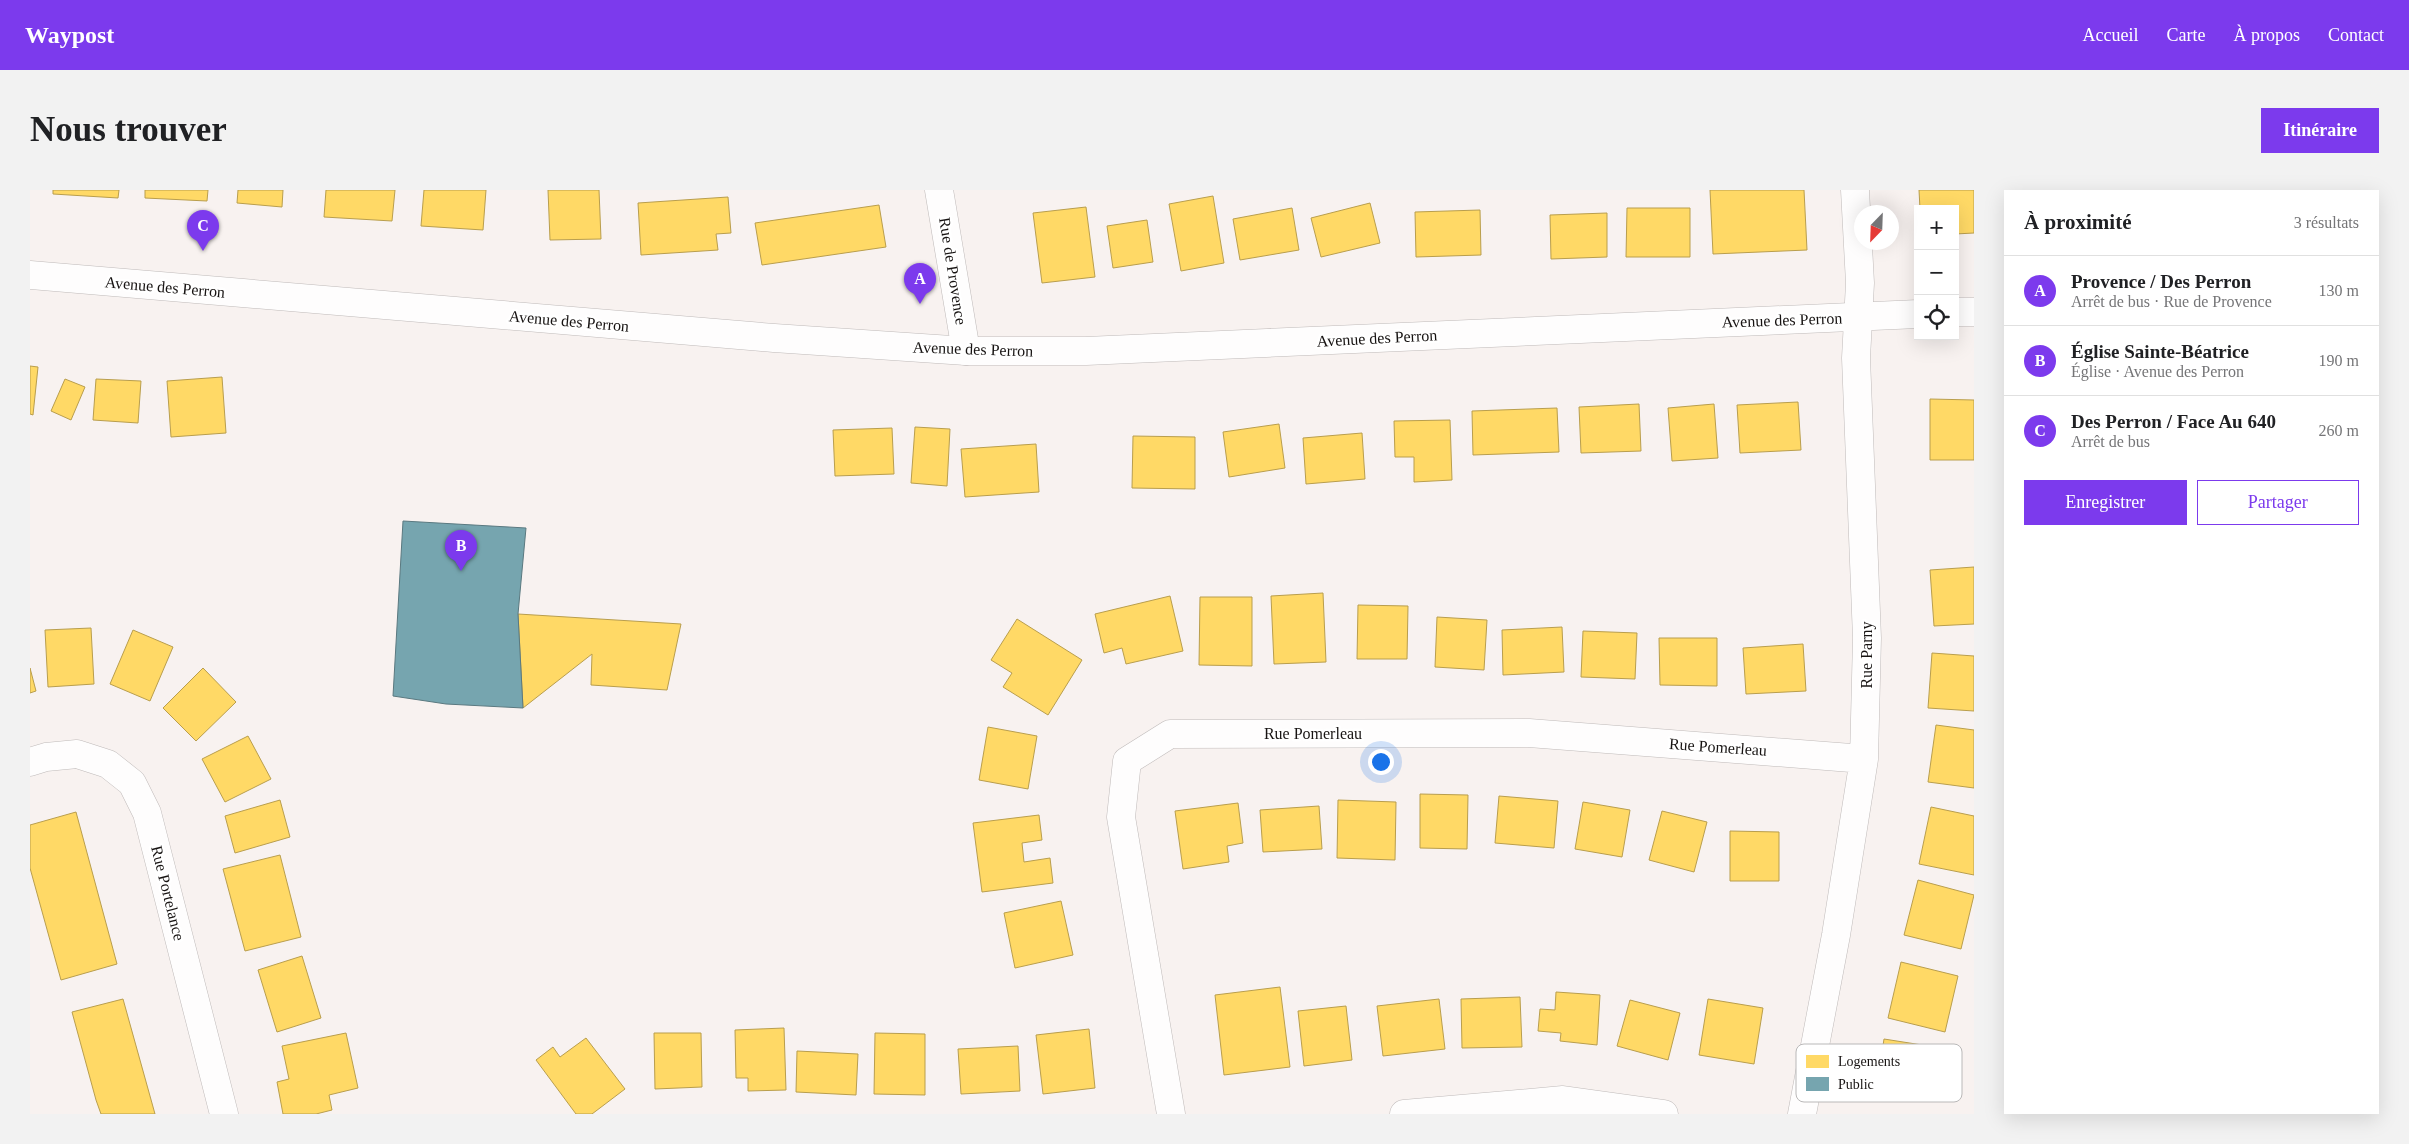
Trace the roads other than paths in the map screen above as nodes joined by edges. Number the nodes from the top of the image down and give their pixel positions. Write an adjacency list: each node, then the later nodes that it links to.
1 (939, 190): 8 (street, Rue de Provence)
2 (1855, 190): 7 (street, Rue Parny)
3 (30, 275): 8 (street, Avenue des Perron)
4 (1959, 312): 5 (street)
5 (1974, 312)
6 (1914, 314): 7 (street, Avenue des Perron)
7 (1858, 317): 8 (street, Avenue des Perron); 9 (street, Rue Parny)
8 (966, 351)
9 (1864, 759): 11 (street, Rue Parny); 13 (street, Rue Pomerleau)
10 (30, 762): 12 (street, Rue Portelance)
11 (1815, 1044)
12 (224, 1114)
13 (1171, 1114)
14 (1404, 1114): 15 (street)
15 (1664, 1114)

